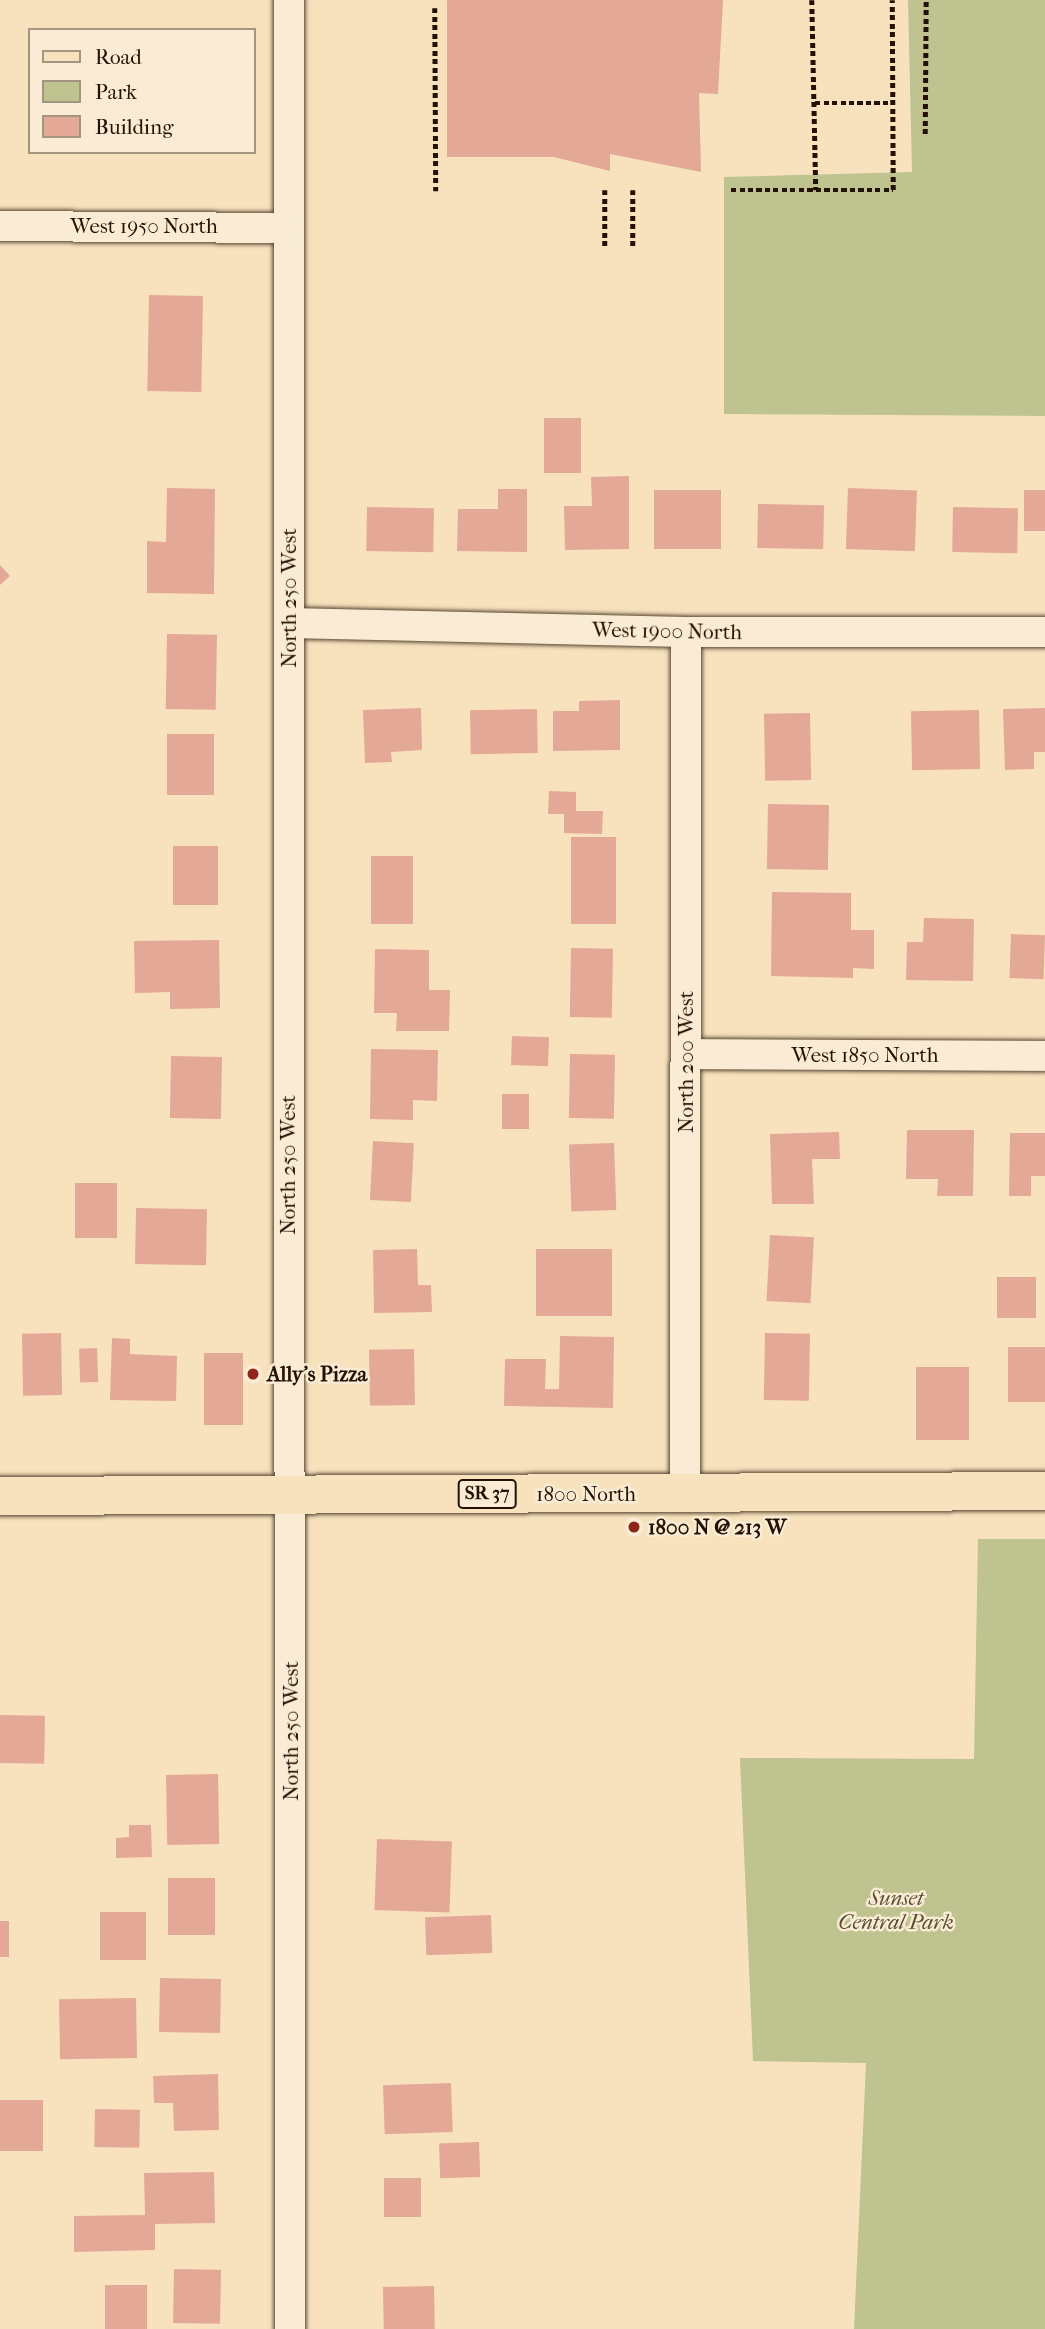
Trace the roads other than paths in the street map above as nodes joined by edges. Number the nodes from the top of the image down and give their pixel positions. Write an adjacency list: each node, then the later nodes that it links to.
1 (289, 0): 3 (street, North 250 West)
2 (0, 226): 3 (street, West 1950 North)
3 (288, 228): 4 (street, North 250 West)
4 (289, 623): 5 (street, West 1900 North); 11 (street, North 250 West)
5 (686, 632): 6 (street, West 1900 North); 7 (street, North 200 West)
6 (1045, 632)
7 (686, 1054): 8 (street, West 1850 North); 10 (street, North 200 West)
8 (1045, 1056)
9 (1045, 1491): 10 (main road, 1800 North / SR 37)
10 (685, 1493): 11 (main road, 1800 North / SR 37)
11 (289, 1495): 12 (main road, 1800 North / SR 37); 13 (street, North 250 West)
12 (0, 1496)
13 (290, 2329)

